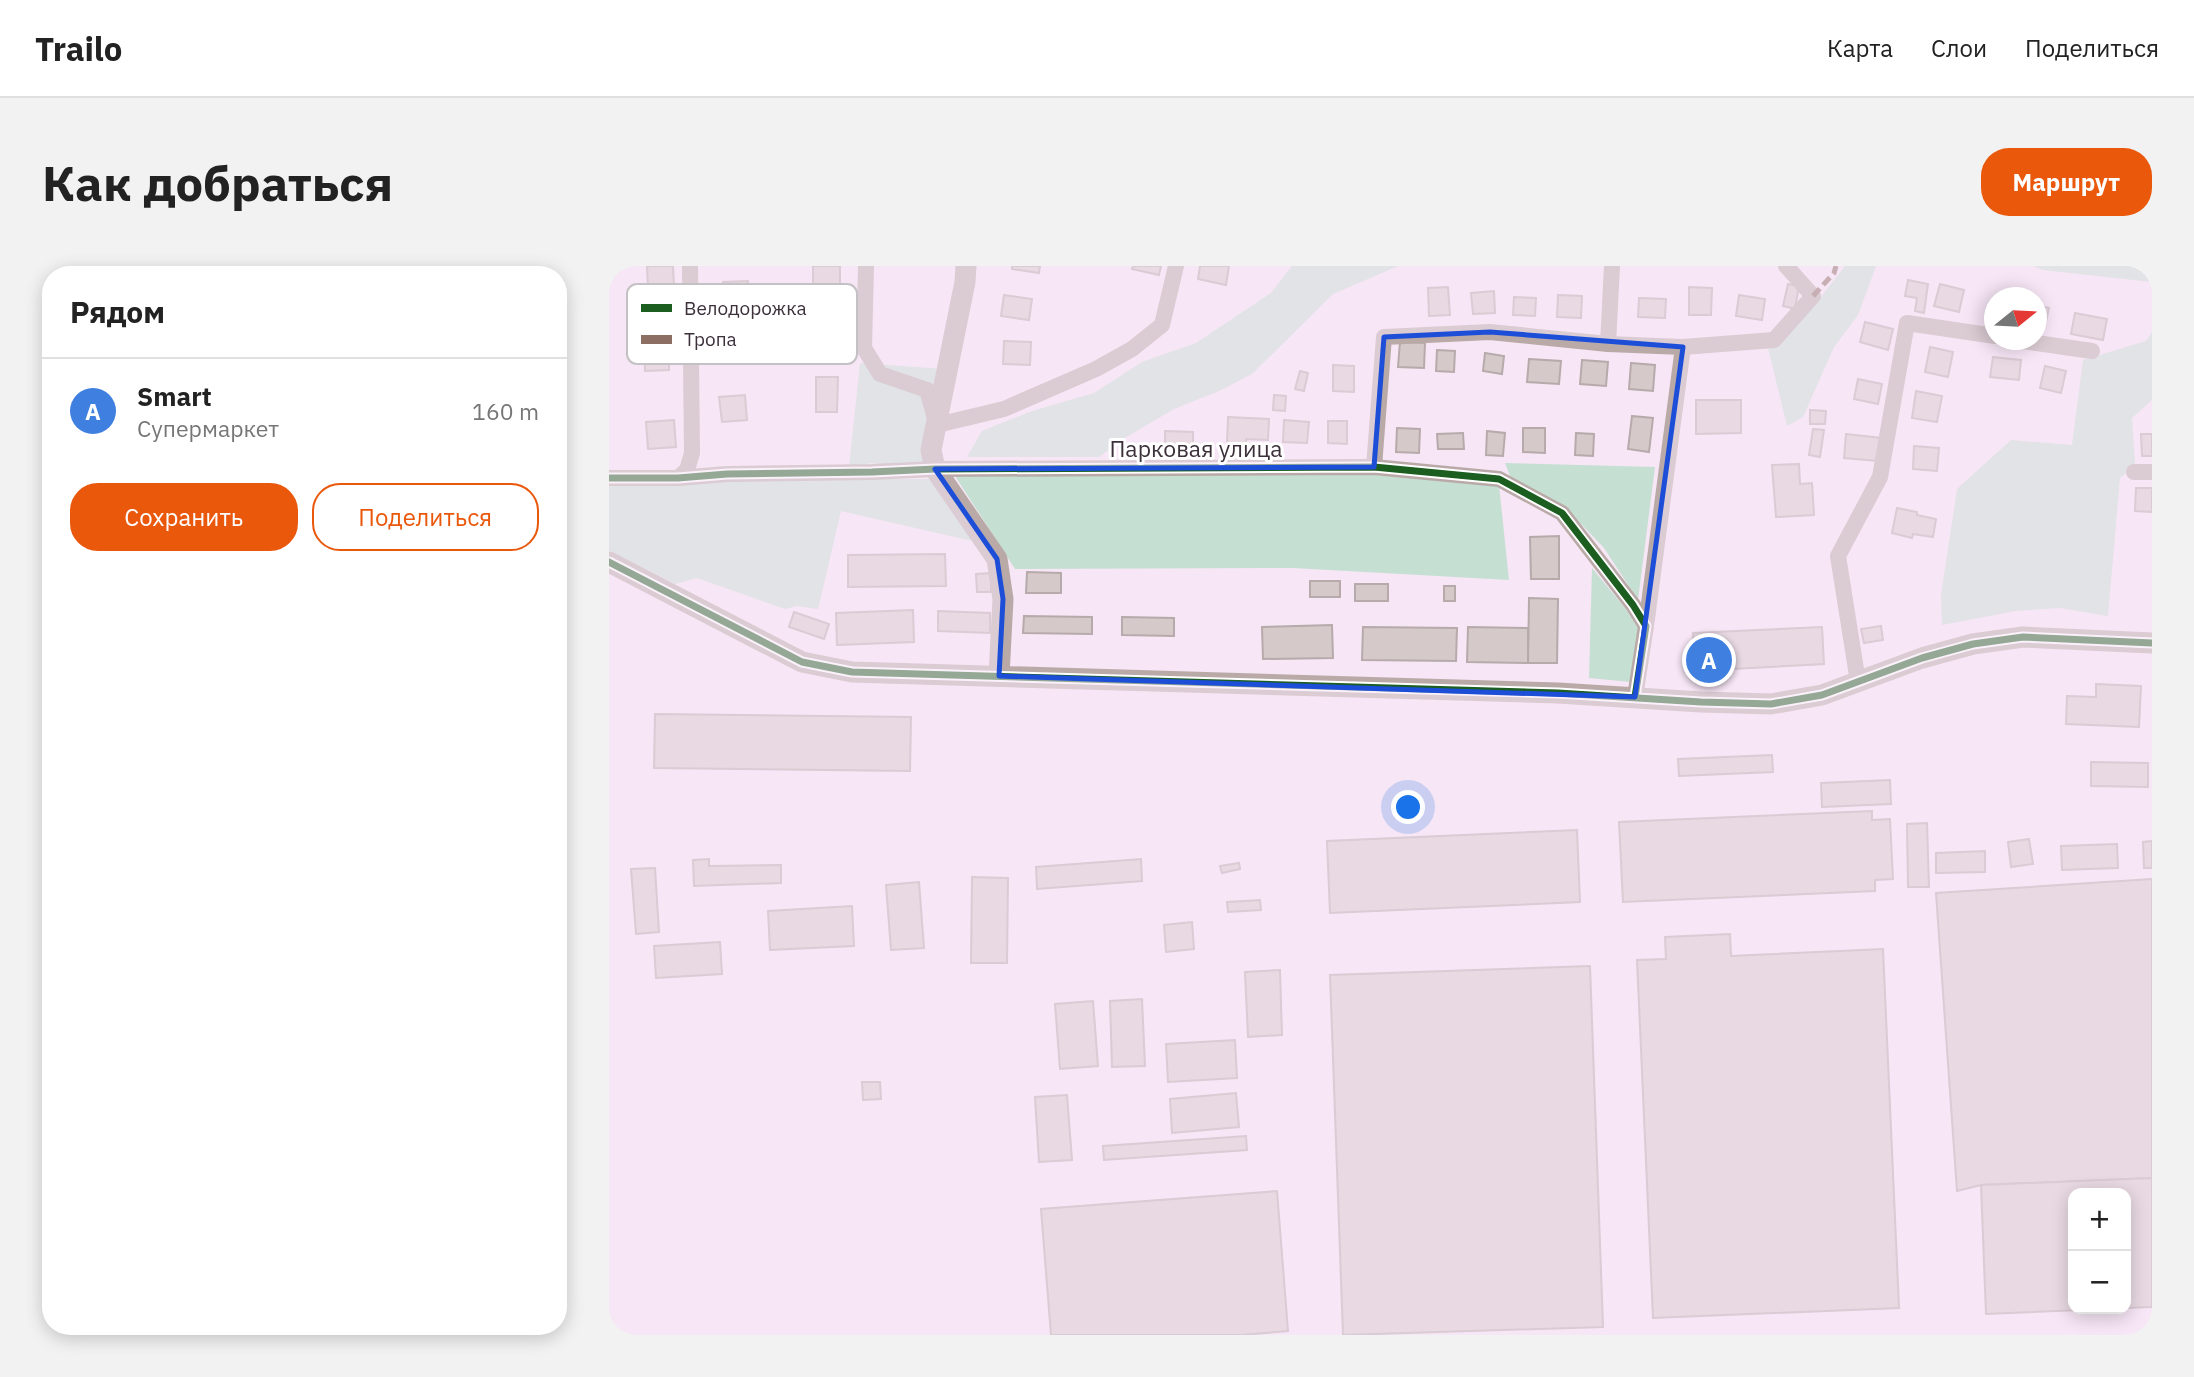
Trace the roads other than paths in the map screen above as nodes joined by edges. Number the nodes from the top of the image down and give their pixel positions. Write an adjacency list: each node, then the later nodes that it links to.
1 (690, 266): 7 (street)
2 (866, 266): 14 (street)
3 (966, 266): 14 (street)
4 (1176, 266): 14 (street)
5 (1612, 266): 9 (street)
6 (1786, 266): 11 (street)
7 (690, 284)
8 (1984, 335): 27 (street)
9 (1608, 344): 11 (street); 16 (street)
10 (2047, 344): 12 (street)
11 (1683, 346): 24 (street)
12 (2092, 351)
13 (691, 364): 15 (street)
14 (937, 425): 17 (street)
15 (692, 453): 20 (street); 22 (street)
16 (1374, 467): 17 (street, Парковая улица); 24 (street, Парковая улица)
17 (935, 470): 20 (street, Парковая улица); 26 (street)
18 (2134, 472): 19 (street)
19 (2152, 472)
20 (727, 474): 22 (street, Парковая улица)
21 (609, 478): 22 (street, Парковая улица)
22 (678, 478)
23 (609, 562): 26 (street)
24 (1646, 626): 28 (street)
25 (2152, 643): 27 (street)
26 (999, 676): 28 (street)
27 (1858, 682): 28 (street)
28 (1635, 697)

